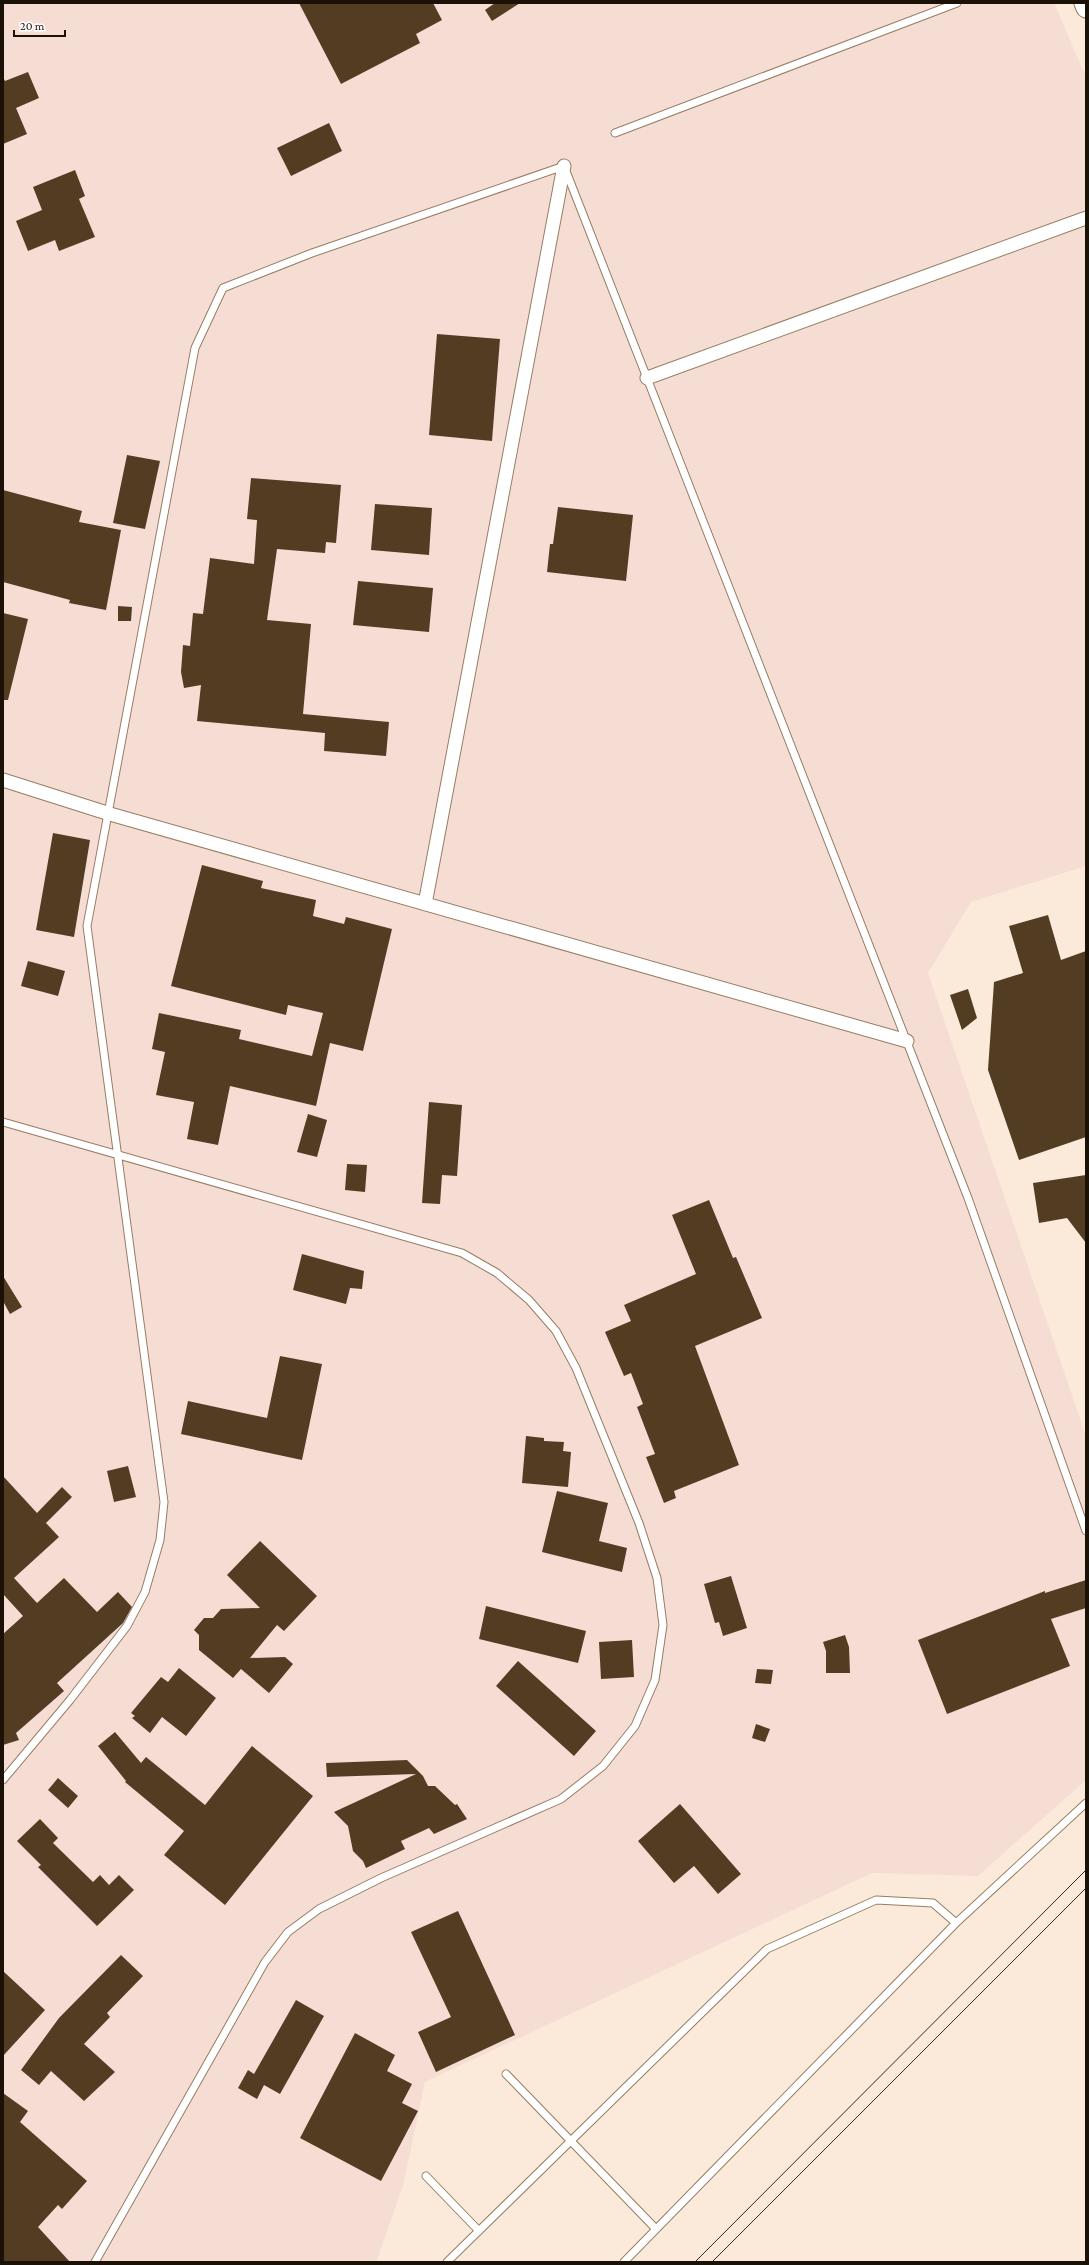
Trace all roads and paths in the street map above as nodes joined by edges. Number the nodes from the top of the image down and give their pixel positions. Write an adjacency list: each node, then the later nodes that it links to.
1 (957, 3): 4 (lane)
2 (1084, 3): 3 (main road)
3 (1086, 8)
4 (615, 134)
5 (564, 166): 7 (lane); 9 (lane); 10 (street)
6 (1086, 218): 7 (street)
7 (647, 378): 11 (lane)
8 (3, 780): 9 (street)
9 (110, 814): 10 (street); 13 (lane)
10 (425, 904): 11 (street)
11 (907, 1041): 14 (lane)
12 (3, 1122): 13 (lane)
13 (117, 1155): 15 (lane); 23 (lane)
14 (1086, 1531)
15 (3, 1780)
16 (1086, 1803): 17 (lane)
17 (956, 1923): 19 (lane); 21 (lane)
18 (506, 2074): 19 (lane)
19 (571, 2142): 21 (lane); 22 (lane)
20 (426, 2176): 22 (lane)
21 (656, 2228): 25 (lane)
22 (479, 2231): 24 (lane)
23 (95, 2262)
24 (447, 2262)
25 (624, 2262)

